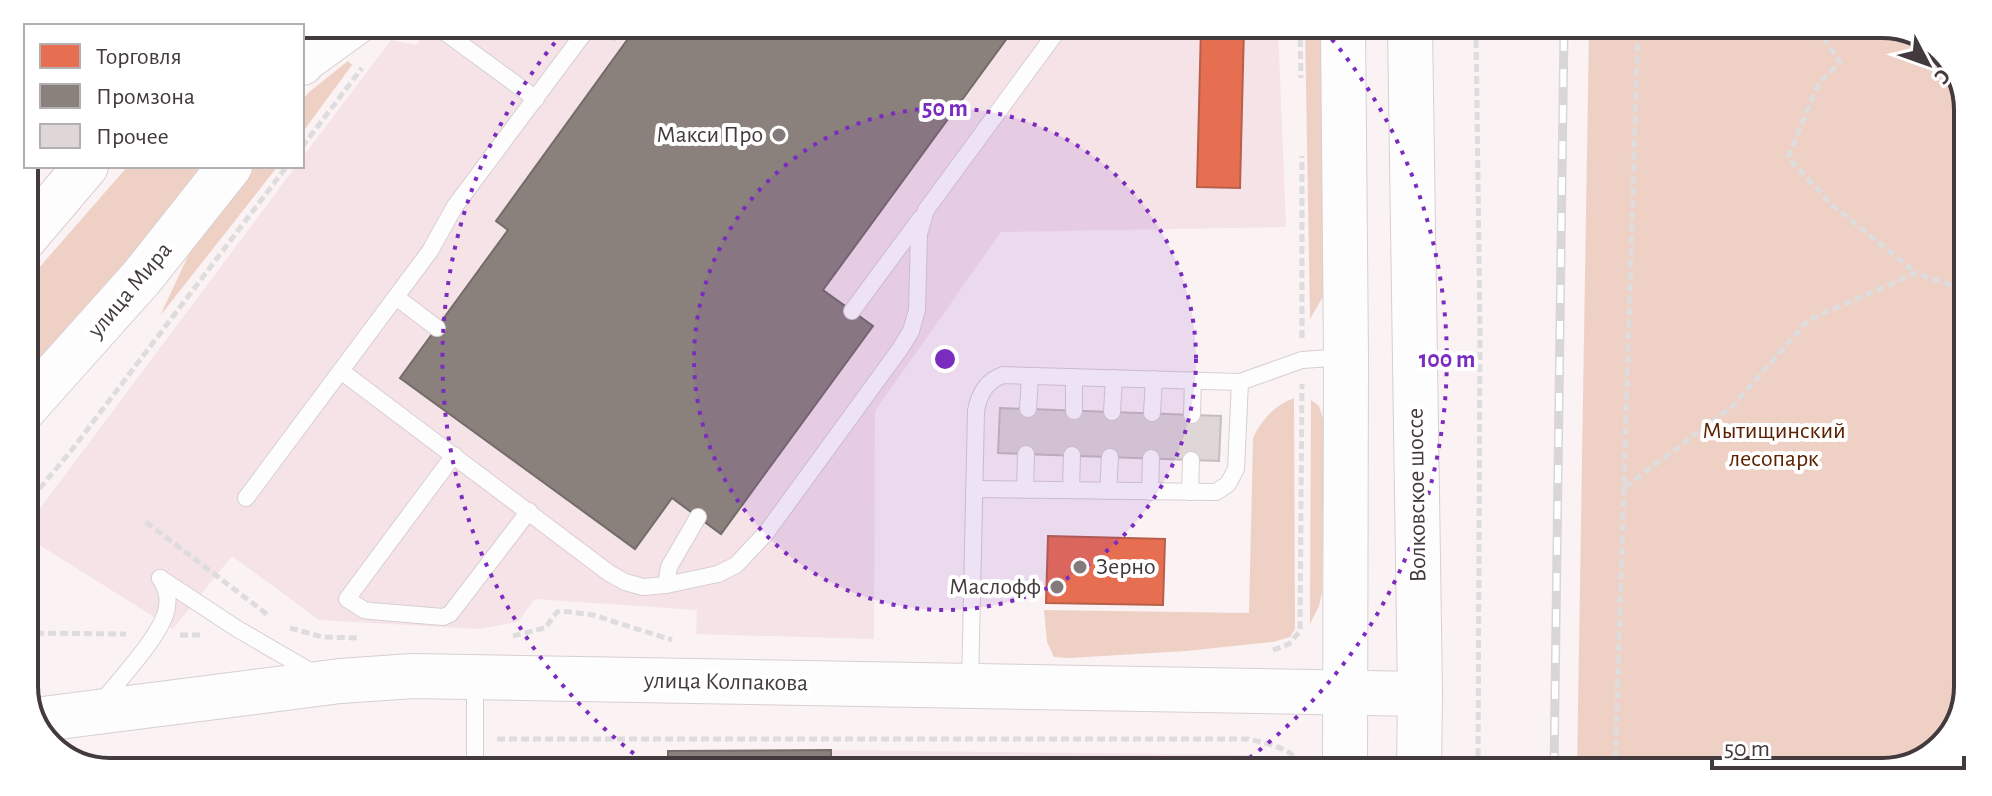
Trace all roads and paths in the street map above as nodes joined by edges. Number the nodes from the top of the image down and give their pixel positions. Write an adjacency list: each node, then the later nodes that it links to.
1 (318, 38): 13 (main road)
2 (359, 38): 14 (lane)
3 (453, 38): 16 (lane)
4 (581, 38): 16 (lane)
5 (1052, 38): 22 (lane)
6 (1300, 38): 15 (path)
7 (1343, 38): 29 (main road)
8 (1410, 38): 71 (main road, Волковское шоссе)
9 (1476, 38): 79 (path)
10 (1638, 38): 50 (path)
11 (1823, 38): 24 (path)
12 (371, 57): 17 (path)
13 (304, 60)
14 (304, 79)
15 (1302, 87)
16 (536, 99): 26 (lane)
17 (304, 144)
18 (1302, 147): 30 (path)
19 (84, 168): 23 (main road)
20 (228, 168): 38 (main road, улица Мира)
21 (285, 168): 52 (path)
22 (926, 210): 27 (lane); 62 (lane)
23 (38, 223)
24 (1916, 273): 25 (path); 50 (path)
25 (1954, 286)
26 (396, 297): 28 (lane); 31 (lane)
27 (852, 311)
28 (437, 328)
29 (1346, 356): 30 (lane); 70 (main road)
30 (1302, 360): 37 (lane); 66 (path)
31 (341, 371): 45 (lane); 58 (lane)
32 (1030, 376): 33 (lane); 39 (lane); 51 (lane)
33 (1074, 377): 34 (lane); 40 (lane)
34 (1114, 378): 35 (lane); 41 (lane)
35 (1154, 379): 36 (lane); 42 (lane)
36 (1193, 380): 37 (lane); 43 (lane)
37 (1240, 382): 57 (lane)
38 (38, 393)
39 (1028, 409)
40 (1074, 411)
41 (1112, 412)
42 (1152, 413)
43 (1192, 415)
44 (1026, 454): 53 (lane)
45 (454, 455): 59 (lane); 59 (lane)
46 (1072, 455): 54 (lane)
47 (1110, 457): 55 (lane)
48 (1151, 458): 56 (lane)
49 (1191, 460): 57 (lane)
50 (1624, 487): 80 (path)
51 (974, 489): 53 (lane); 69 (lane)
52 (38, 490)
53 (1025, 490): 54 (lane)
54 (1071, 490): 55 (lane)
55 (1108, 491): 56 (lane)
56 (1150, 492): 57 (lane)
57 (1190, 492)
58 (246, 498)
59 (529, 511): 62 (lane)
60 (698, 517): 62 (lane)
61 (146, 522): 64 (path)
62 (666, 585)
63 (511, 637): 65 (path)
64 (367, 638)
65 (684, 644)
66 (1270, 650)
67 (475, 679): 68 (main road, улица Колпакова); 69 (main road, улица Колпакова); 74 (lane)
68 (340, 681): 72 (main road, улица Колпакова); 72 (lane)
69 (970, 686): 70 (main road, улица Колпакова)
70 (1345, 693): 71 (main road, улица Колпакова); 77 (main road)
71 (1420, 694): 78 (main road, Волковское шоссе)
72 (93, 712): 73 (main road, улица Колпакова)
73 (45, 719)
74 (475, 739): 75 (lane); 76 (path)
75 (475, 758)
76 (1298, 758)
77 (1345, 758)
78 (1419, 758)
79 (1478, 758)
80 (1615, 758)

